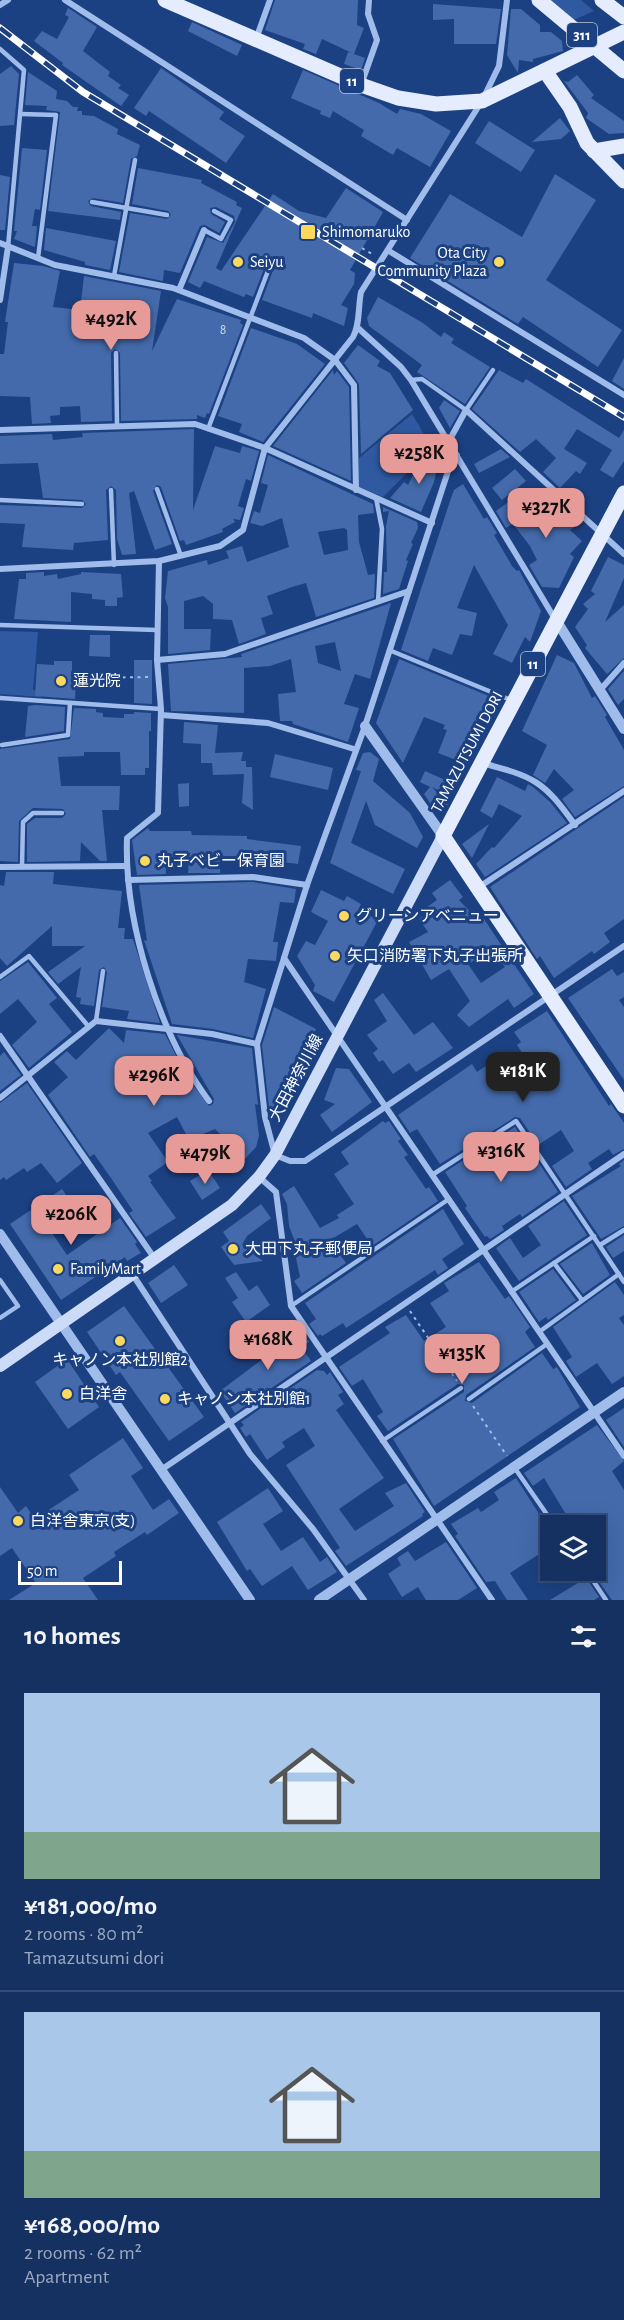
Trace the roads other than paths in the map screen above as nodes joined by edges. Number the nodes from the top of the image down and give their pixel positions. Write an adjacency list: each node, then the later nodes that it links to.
1 (8, 0): 9 (street)
2 (65, 0): 28 (street)
3 (165, 0): 12 (main road, 11)
4 (270, 0): 12 (street)
5 (369, 0): 17 (street)
6 (507, 0): 18 (street)
7 (539, 0): 13 (main road, 311)
8 (603, 0): 10 (main road, 311)
9 (0, 5)
10 (624, 17)
11 (624, 32): 13 (main road, 11)
12 (256, 40): 17 (main road, 11)
13 (596, 47): 15 (main road, 311); 16 (main road, 11)
14 (0, 49): 19 (lane)
15 (624, 70)
16 (545, 71): 18 (main road, 11); 21 (main road)
17 (362, 85): 18 (main road, 11)
18 (482, 100): 28 (street)
19 (21, 114): 31 (lane); 33 (lane)
20 (624, 146): 21 (main road)
21 (594, 151): 23 (main road)
22 (135, 160): 25 (lane)
23 (624, 181)
24 (92, 202): 25 (lane)
25 (126, 208): 27 (lane); 35 (lane)
26 (213, 211): 29 (lane)
27 (167, 215)
28 (407, 220): 32 (street)
29 (204, 230): 36 (street)
30 (0, 243): 31 (street)
31 (8, 247): 33 (street); 37 (street)
32 (389, 251): 39 (street); 44 (street)
33 (38, 258): 35 (street)
34 (271, 263): 38 (lane)
35 (114, 276): 36 (street)
36 (180, 290): 38 (street)
37 (0, 300)
38 (249, 317): 41 (street); 47 (lane)
39 (358, 328): 41 (street); 43 (street)
40 (116, 353): 46 (lane)
41 (334, 360): 50 (street); 54 (street)
42 (493, 370): 45 (lane)
43 (411, 380): 45 (lane); 49 (street)
44 (624, 395)
45 (466, 410): 49 (street); 60 (street)
46 (117, 424): 47 (street); 48 (street)
47 (208, 429): 50 (street)
48 (0, 430)
49 (449, 441): 51 (street)
50 (265, 448): 54 (street); 62 (street)
51 (457, 455): 59 (street); 68 (street)
52 (157, 489): 62 (lane)
53 (111, 490): 64 (lane)
54 (356, 490): 56 (street)
55 (624, 493): 60 (main road, TAMAZUTSUMI DORI / 11)
56 (376, 498): 59 (street); 67 (lane)
57 (0, 500): 58 (lane)
58 (82, 504)
59 (432, 523): 66 (street)
60 (602, 533): 61 (street); 68 (main road, TAMAZUTSUMI DORI / 11)
61 (624, 554)
62 (181, 556): 63 (street)
63 (159, 561): 64 (street); 70 (street)
64 (114, 565): 65 (street)
65 (0, 569)
66 (409, 591): 67 (street); 71 (street)
67 (378, 602): 72 (street)
68 (556, 620): 74 (street); 76 (main road, TAMAZUTSUMI DORI / 11)
69 (0, 625): 70 (lane)
70 (157, 630): 72 (street)
71 (389, 650): 76 (lane); 79 (street)
72 (157, 660): 78 (street)
73 (624, 663): 74 (street)
74 (601, 689): 80 (street)
75 (0, 699): 77 (lane)
76 (515, 701): 83 (main road, TAMAZUTSUMI DORI / 11)
77 (70, 703): 78 (lane); 81 (lane)
78 (161, 712): 82 (street); 89 (street)
79 (365, 726): 82 (street); 87 (street)
80 (624, 729)
81 (2, 745)
82 (354, 749): 92 (street)
83 (481, 763): 86 (street); 87 (main road, TAMAZUTSUMI DORI / 11)
84 (624, 791): 86 (street)
85 (62, 813): 88 (lane)
86 (575, 825): 93 (street)
87 (443, 836): 93 (main road, TAMAZUTSUMI DORI); 103 (main road, 大田神奈川線)
88 (22, 866): 89 (street); 90 (street)
89 (126, 866): 91 (street)
90 (0, 867)
91 (128, 879): 92 (street); 101 (street)
92 (307, 885): 95 (street)
93 (476, 888): 98 (main road, TAMAZUTSUMI DORI)
94 (624, 946): 98 (street)
95 (284, 958): 103 (street); 104 (street)
96 (103, 971): 99 (lane)
97 (0, 977): 100 (lane)
98 (550, 996): 108 (main road, TAMAZUTSUMI DORI); 109 (street)
99 (96, 1021): 100 (street); 101 (street)
100 (89, 1027): 105 (street)
101 (169, 1029): 104 (street); 107 (street)
102 (0, 1036): 105 (street)
103 (337, 1036): 109 (street); 111 (main road, 大田神奈川線)
104 (257, 1044): 111 (street)
105 (30, 1076): 106 (street); 121 (street)
106 (0, 1098)
107 (209, 1101)
108 (624, 1106)
109 (387, 1107): 111 (street); 112 (street)
110 (624, 1154): 114 (street)
111 (275, 1155): 113 (main road, 大田神奈川線)
112 (432, 1175): 114 (lane); 115 (street)
113 (259, 1177): 121 (main road, 大田神奈川線); 129 (street)
114 (566, 1194): 118 (lane); 120 (street)
115 (449, 1199): 120 (street); 129 (lane)
116 (624, 1230): 119 (lane)
117 (0, 1234): 131 (street)
118 (594, 1236): 119 (lane); 122 (lane)
119 (600, 1245): 123 (lane)
120 (483, 1251): 127 (street); 134 (street)
121 (155, 1259): 124 (main road, 大田神奈川線)
122 (554, 1263): 127 (lane); 128 (lane)
123 (619, 1274): 126 (lane); 128 (lane)
124 (133, 1275): 131 (main road, 大田神奈川線); 140 (street)
125 (0, 1280): 130 (lane)
126 (624, 1282)
127 (511, 1292): 132 (street)
128 (582, 1300): 132 (lane)
129 (291, 1306): 134 (street)
130 (0, 1318)
131 (61, 1323): 135 (main road, 大田神奈川線); 144 (street)
132 (539, 1332): 133 (street)
133 (547, 1344): 138 (lane); 139 (street)
134 (326, 1357): 140 (street); 141 (street)
135 (0, 1366)
136 (461, 1388): 141 (lane)
137 (624, 1392): 139 (street)
138 (469, 1399)
139 (594, 1412): 142 (street); 143 (street)
140 (231, 1423): 144 (street); 147 (street)
141 (382, 1441): 146 (street)
142 (624, 1456)
143 (514, 1467): 145 (lane); 146 (street)
144 (161, 1471): 149 (street)
145 (547, 1515)
146 (436, 1520): 147 (street); 152 (street)
147 (350, 1579): 150 (street); 151 (street)
148 (593, 1581): 153 (lane)
149 (250, 1600)
150 (319, 1600)
151 (364, 1600)
152 (492, 1600)
153 (606, 1600)

